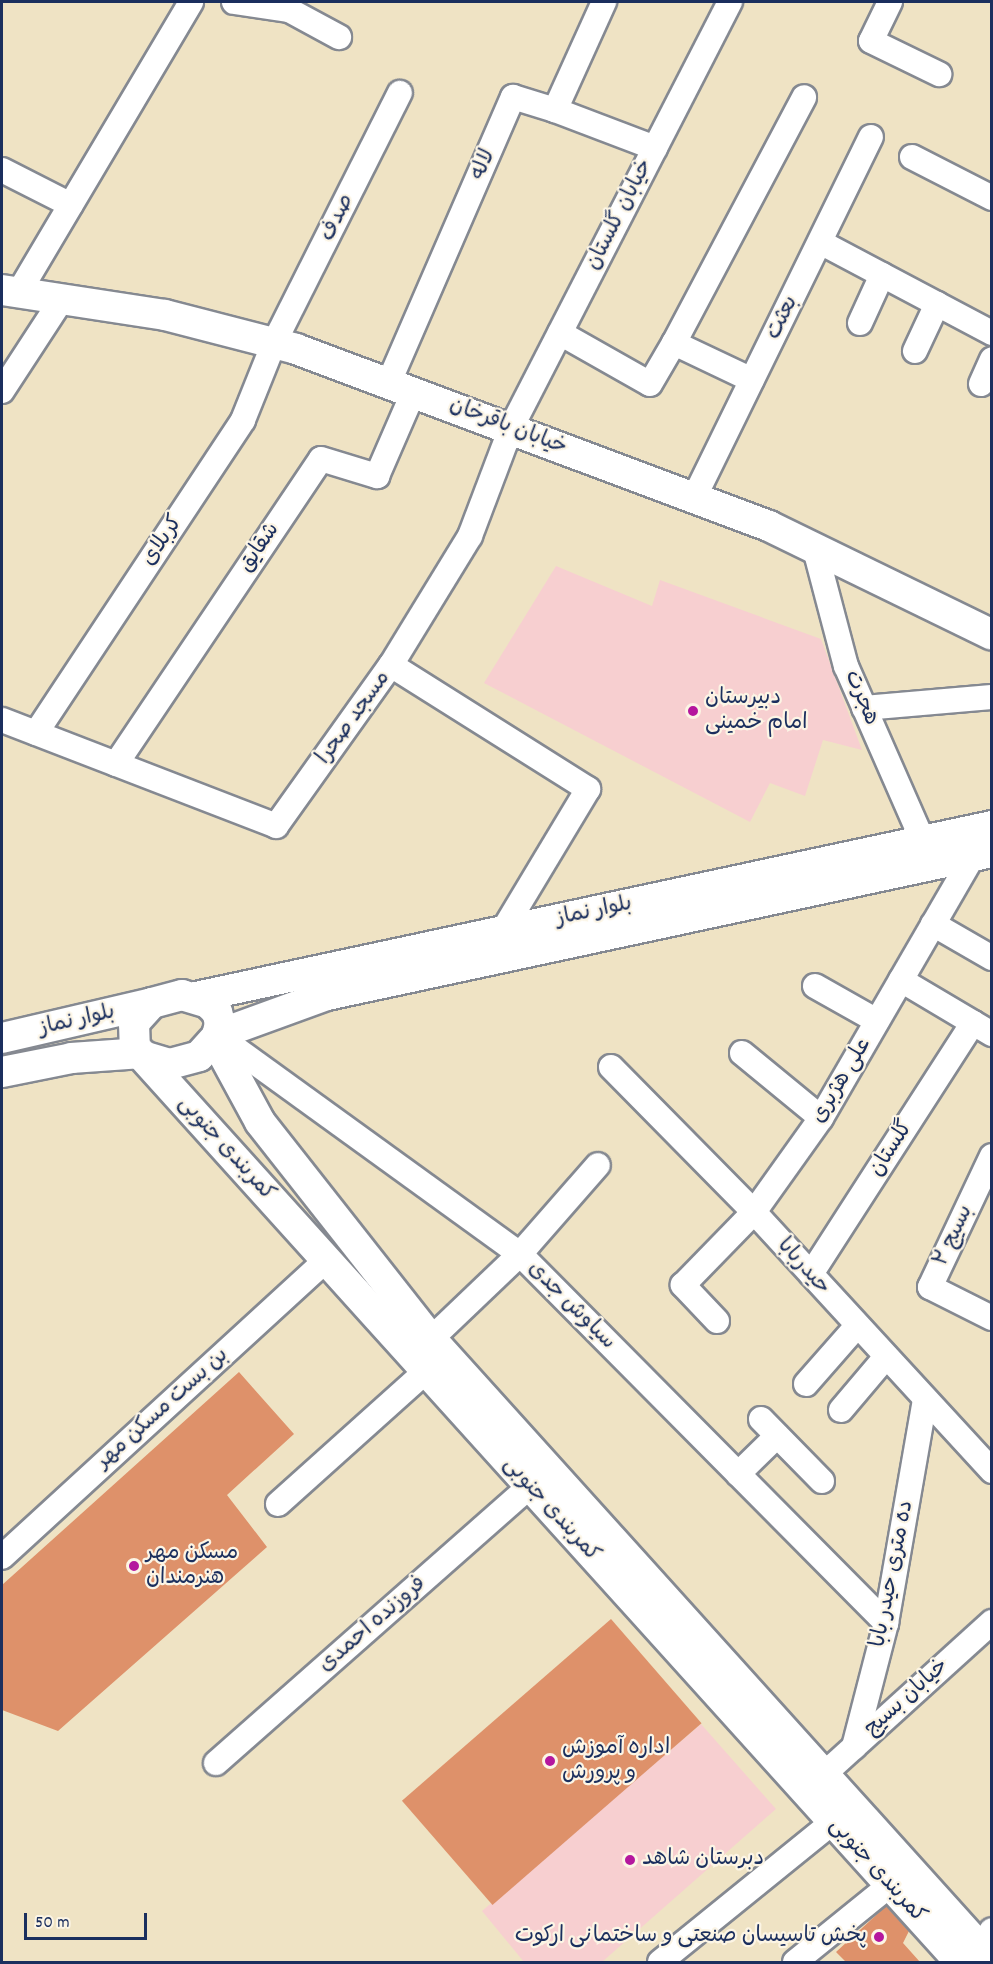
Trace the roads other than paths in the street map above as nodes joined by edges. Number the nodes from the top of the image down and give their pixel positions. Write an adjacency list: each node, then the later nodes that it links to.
1 (191, 2): 16 (street)
2 (234, 2): 6 (street)
3 (604, 2): 10 (street)
4 (730, 2): 12 (street, خیابان گلستان)
5 (890, 2): 7 (street)
6 (339, 36)
7 (939, 74)
8 (400, 93): 25 (street, صدف)
9 (804, 97): 26 (street)
10 (555, 110): 12 (street); 31 (street, لاله)
11 (871, 137): 17 (street, بعثت)
12 (655, 148): 23 (street, خیابان گلستان)
13 (912, 157): 15 (street)
14 (2, 170): 16 (street)
15 (992, 198)
16 (71, 205): 19 (street)
17 (820, 242): 18 (street); 29 (street, بعثت)
18 (882, 275): 21 (street); 22 (street)
19 (10, 291): 20 (main road, خیابان باقرخان)
20 (62, 299): 25 (main road, خیابان باقرخان); 32 (street)
21 (937, 304): 24 (street); 27 (street)
22 (860, 323)
23 (560, 333): 26 (street); 33 (street, خیابان گلستان)
24 (992, 333)
25 (274, 343): 31 (main road, خیابان باقرخان); 41 (street, کربلای)
26 (674, 343): 29 (street)
27 (915, 351)
28 (992, 359): 30 (street)
29 (752, 380): 34 (street, بعثت)
30 (981, 384)
31 (401, 386): 33 (main road, خیابان باقرخان); 42 (street, شقایق)
32 (2, 391)
33 (511, 428): 34 (main road, خیابان باقرخان); 37 (street, خیابان گلستان)
34 (694, 498): 35 (main road, خیابان باقرخان)
35 (815, 549): 36 (main road, خیابان باقرخان); 39 (street, هجرت)
36 (992, 635)
37 (391, 665): 42 (street, مسجد صحرا); 47 (street, مسجد صحرا)
38 (992, 697): 39 (street)
39 (864, 708): 44 (street, هجرت)
40 (2, 720): 41 (street, مسجد صحرا)
41 (36, 733): 42 (street, مسجد صحرا)
42 (116, 764)
43 (992, 826): 44 (main road, بلوار نماز)
44 (923, 842): 47 (main road, بلوار نماز)
45 (982, 854): 46 (street, علی هژبری); 54 (main road, بلوار نماز)
46 (933, 924): 48 (street); 49 (street, علی هژبری)
47 (502, 932): 50 (main road, بلوار نماز)
48 (992, 958)
49 (901, 980): 55 (street, علی هژبری); 57 (street)
50 (265, 982): 52 (main road, بلوار نماز); 54 (main road)
51 (815, 986): 55 (street)
52 (196, 998): 53 (main road); 58 (main road)
53 (152, 1004): 56 (main road, بلوار نماز); 61 (main road)
54 (281, 1012): 58 (main road, بلوار نماز)
55 (877, 1021): 65 (street, علی هژبری)
56 (64, 1024): 59 (main road, بلوار نماز); 62 (main road)
57 (982, 1029): 73 (street, گلستان)
58 (216, 1037): 61 (main road); 66 (main road, کمربندی جنوبی); 71 (street, سیاوش جدی)
59 (2, 1038)
60 (742, 1053): 65 (street)
61 (142, 1055): 62 (main road, بلوار نماز); 67 (main road, کمربندی جنوبی)
62 (72, 1058): 64 (main road, بلوار نماز)
63 (611, 1067): 70 (street, حیدربابا)
64 (2, 1072)
65 (821, 1118): 70 (street, علی هژبری)
66 (260, 1122): 67 (main road); 77 (main road, کمربندی جنوبی)
67 (227, 1151): 72 (main road, کمربندی جنوبی)
68 (992, 1156): 74 (street, بسیج ۲)
69 (598, 1165): 71 (street)
70 (754, 1212): 73 (street, حیدربابا); 75 (street, علی هژبری)
71 (520, 1254): 77 (street); 84 (street, سیاوش جدی)
72 (325, 1261): 79 (main road, کمربندی جنوبی); 88 (street, بن بست مسکن مهر)
73 (811, 1274): 76 (street, حیدربابا)
74 (992, 1318)
75 (717, 1321)
76 (856, 1327): 78 (street, حیدربابا); 80 (street)
77 (431, 1339): 91 (main road, کمربندی جنوبی)
78 (886, 1357): 81 (street, حیدربابا); 82 (street)
79 (425, 1372): 86 (main road, کمربندی جنوبی); 87 (street)
80 (806, 1384)
81 (925, 1399): 83 (street, حیدربابا); 90 (street, ده متری حیدر بابا)
82 (841, 1410)
83 (992, 1471)
84 (738, 1474): 85 (street); 90 (street, سیاوش جدی)
85 (822, 1481)
86 (530, 1487): 91 (main road, کمربندی جنوبی); 93 (street, فروزنده احمدی)
87 (278, 1504)
88 (2, 1557)
89 (992, 1622): 92 (street, خیابان بسیج)
90 (886, 1623): 92 (street, ده متری حیدر بابا)
91 (693, 1650): 94 (main road, کمربندی جنوبی)
92 (854, 1747): 94 (street, خیابان بسیج)
93 (216, 1763)
94 (814, 1783): 95 (main road, کمربندی جنوبی)
95 (842, 1814): 96 (main road, کمربندی جنوبی); 97 (main road, کمربندی جنوبی); 98 (street)
96 (890, 1885): 97 (main road, کمربندی جنوبی); 99 (street)
97 (981, 1951)
98 (660, 1962)
99 (795, 1962)

